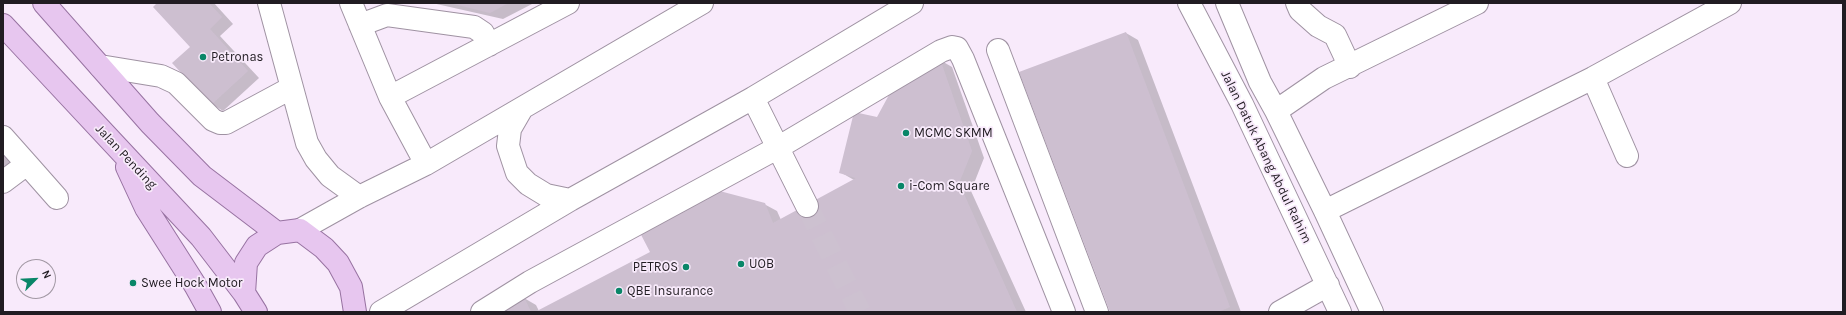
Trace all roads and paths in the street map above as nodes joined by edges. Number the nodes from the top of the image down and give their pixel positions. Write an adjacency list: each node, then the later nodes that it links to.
1 (44, 3): 19 (main road)
2 (269, 3): 23 (street)
3 (351, 3): 15 (street)
4 (568, 3): 17 (street)
5 (702, 3): 26 (street)
6 (912, 3): 25 (street)
7 (1178, 3): 16 (street)
8 (1189, 3): 16 (street, Jalan Datuk Abang Abdul Rahim)
9 (1217, 3): 22 (street)
10 (1227, 3): 22 (street)
11 (1297, 3): 20 (street)
12 (1477, 3): 20 (street)
13 (1730, 3): 21 (street)
14 (3, 25): 30 (main road, Jalan Pending)
15 (360, 25): 17 (street); 24 (street)
16 (1200, 25): 42 (street, Jalan Datuk Abang Abdul Rahim)
17 (489, 45): 24 (street)
18 (998, 50): 50 (street)
19 (100, 66): 23 (street); 41 (main road)
20 (1350, 67): 27 (street)
21 (1593, 78): 31 (street); 39 (street)
22 (1260, 82): 27 (street)
23 (291, 88): 35 (street)
24 (390, 97): 33 (street)
25 (753, 98): 29 (street); 37 (street)
26 (521, 110): 33 (street); 37 (street)
27 (1276, 111): 39 (street)
28 (3, 138): 32 (street)
29 (779, 146): 38 (street); 48 (street); 49 (street)
30 (118, 150): 43 (main road, Jalan Pending); 44 (main road)
31 (1627, 156)
32 (27, 164): 34 (street); 36 (street)
33 (426, 164): 35 (street)
34 (3, 182)
35 (359, 197): 40 (street)
36 (57, 198)
37 (570, 200): 47 (street)
38 (807, 206)
39 (1325, 211): 53 (street)
40 (300, 230): 41 (main road); 46 (main road)
41 (277, 233): 43 (main road)
42 (1328, 286): 51 (street); 52 (street, Jalan Datuk Abang Abdul Rahim)
43 (244, 293): 45 (main road, Jalan Pending)
44 (210, 312)
45 (256, 312)
46 (355, 312)
47 (382, 312)
48 (482, 312)
49 (1064, 312)
50 (1097, 312)
51 (1280, 312)
52 (1340, 312)
53 (1372, 312)

